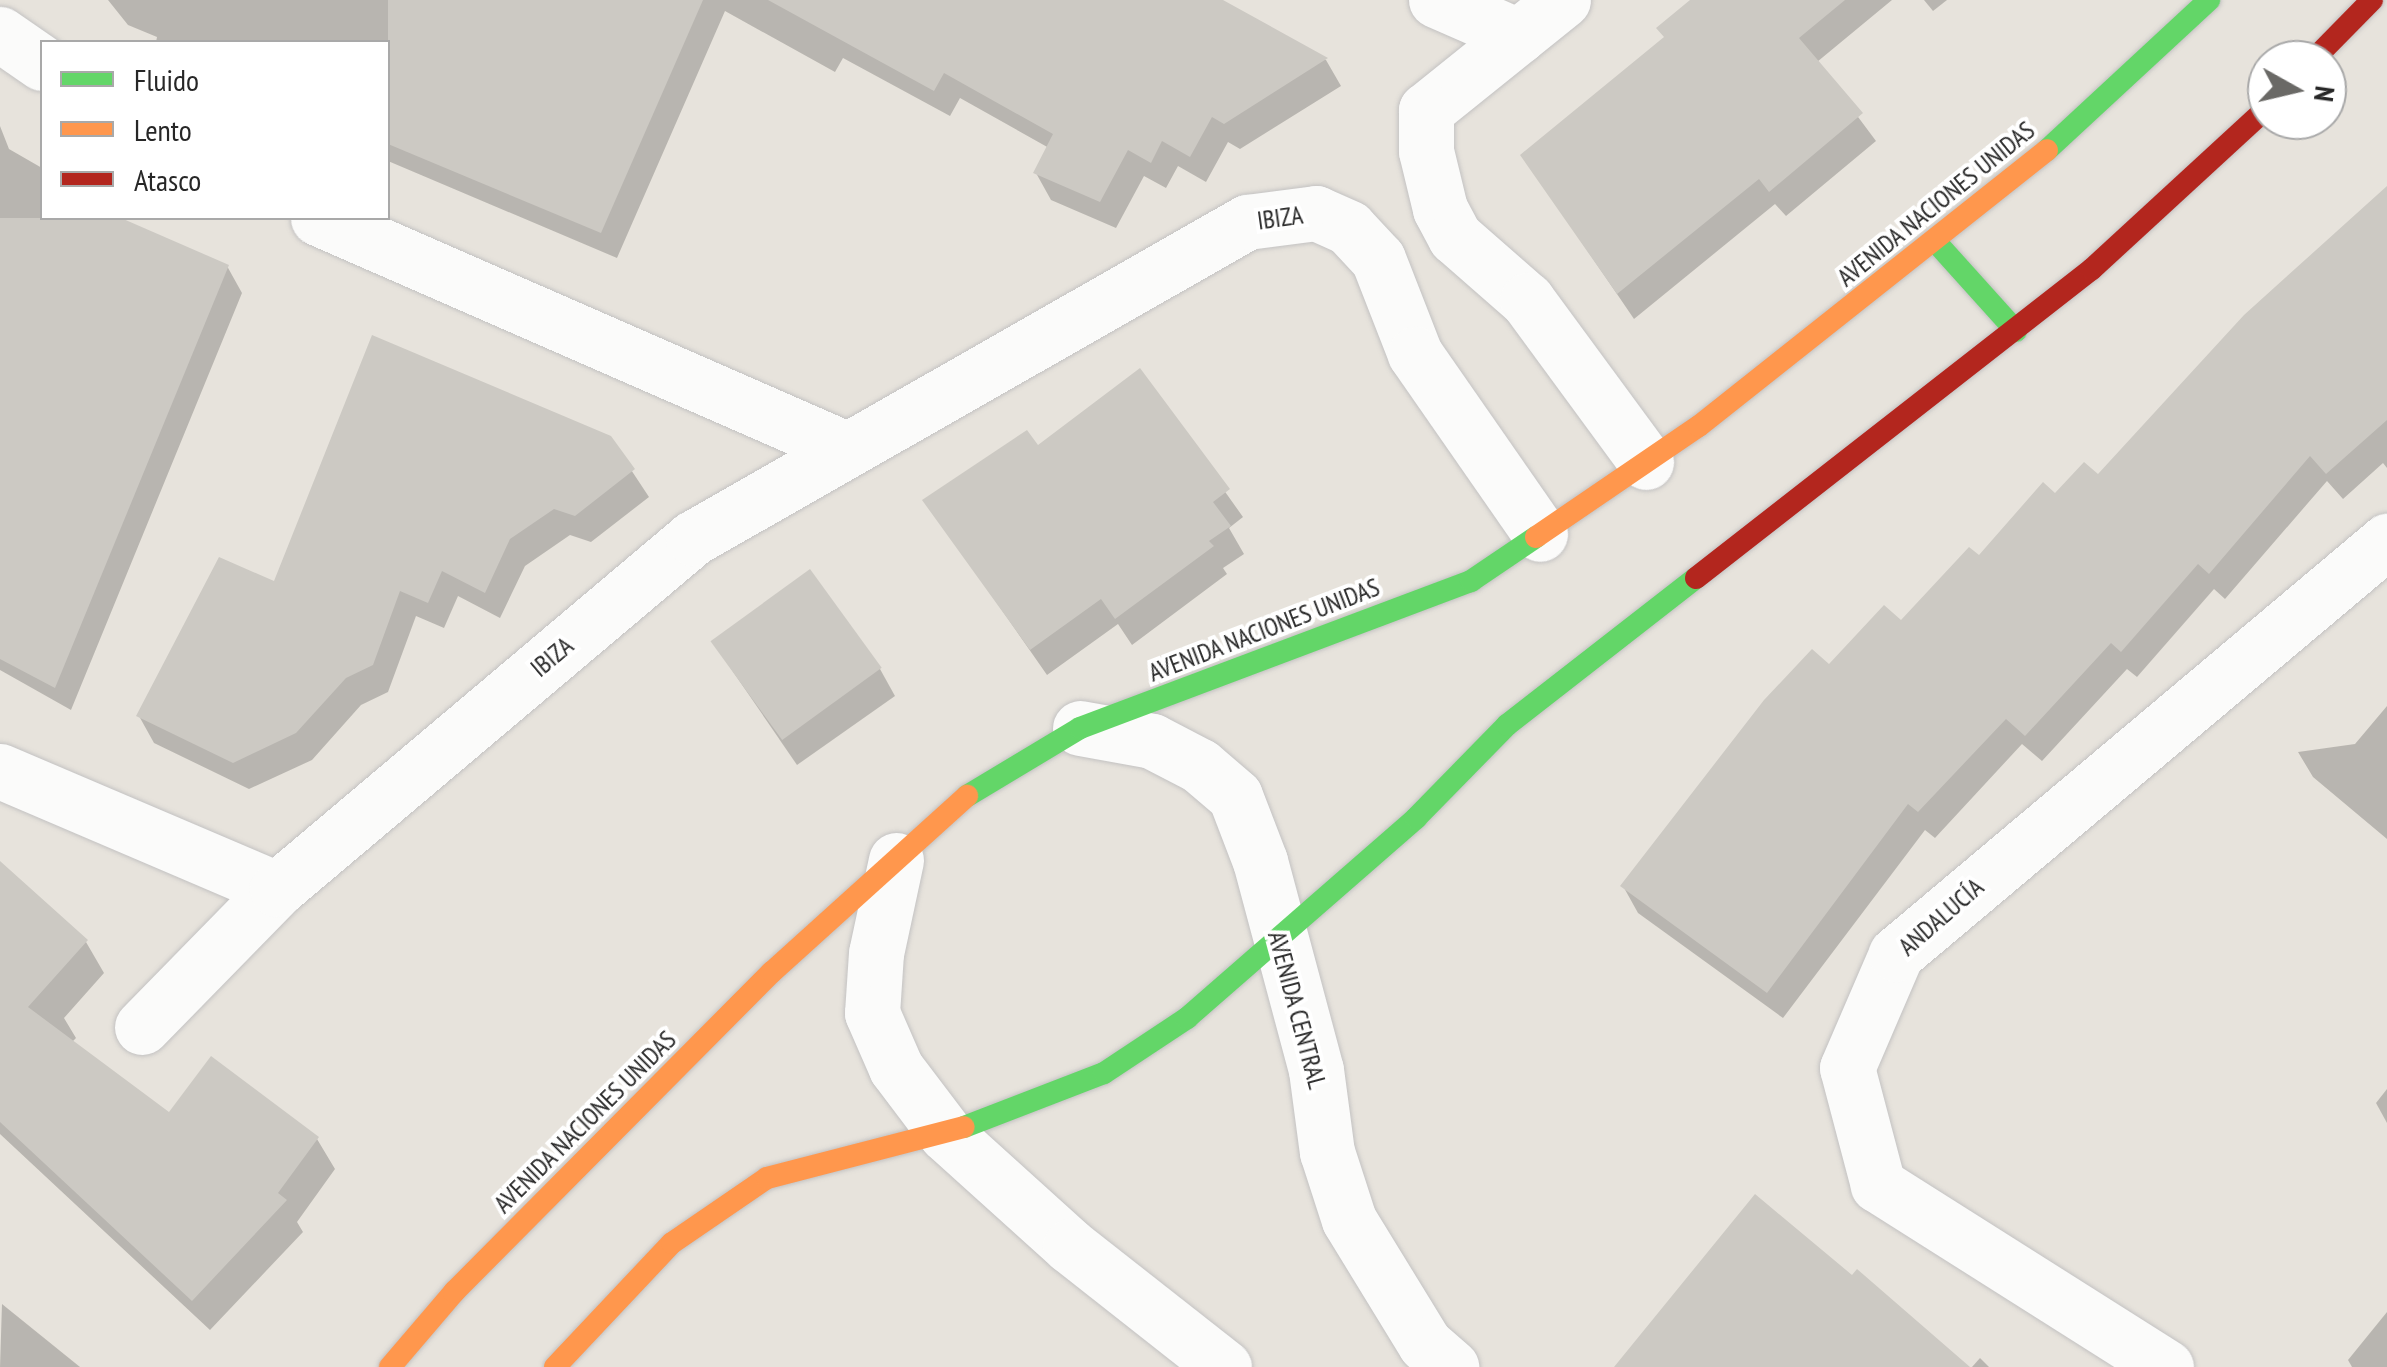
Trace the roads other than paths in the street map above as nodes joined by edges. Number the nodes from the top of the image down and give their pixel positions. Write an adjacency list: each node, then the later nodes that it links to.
1 (1436, 0): 6 (street)
2 (1563, 0): 6 (street)
3 (2209, 0): 11 (street, AVENIDA NACIONES UNIDAS)
4 (2372, 0): 7 (street)
5 (0, 34): 8 (street)
6 (1518, 36): 14 (street)
7 (2333, 40)
8 (40, 62)
9 (2247, 126): 12 (street)
10 (323, 220): 13 (street)
11 (1936, 241): 12 (street); 14 (street, AVENIDA NACIONES UNIDAS)
12 (2016, 331): 21 (street)
13 (844, 448): 15 (street, IBIZA); 20 (street, IBIZA)
14 (1646, 462): 15 (street, AVENIDA NACIONES UNIDAS)
15 (1540, 534): 17 (street, AVENIDA NACIONES UNIDAS)
16 (2387, 541): 28 (street, ANDALUCÍA)
17 (1080, 728): 19 (street, AVENIDA NACIONES UNIDAS); 21 (street, AVENIDA CENTRAL)
18 (0, 771): 20 (street)
19 (896, 860): 23 (street); 24 (street, AVENIDA NACIONES UNIDAS)
20 (277, 889): 22 (street, IBIZA)
21 (1277, 938): 23 (street); 27 (street, AVENIDA CENTRAL)
22 (142, 1027)
23 (946, 1134): 25 (street); 26 (street)
24 (390, 1367)
25 (555, 1367)
26 (1224, 1367)
27 (1451, 1367)
28 (2166, 1367)

